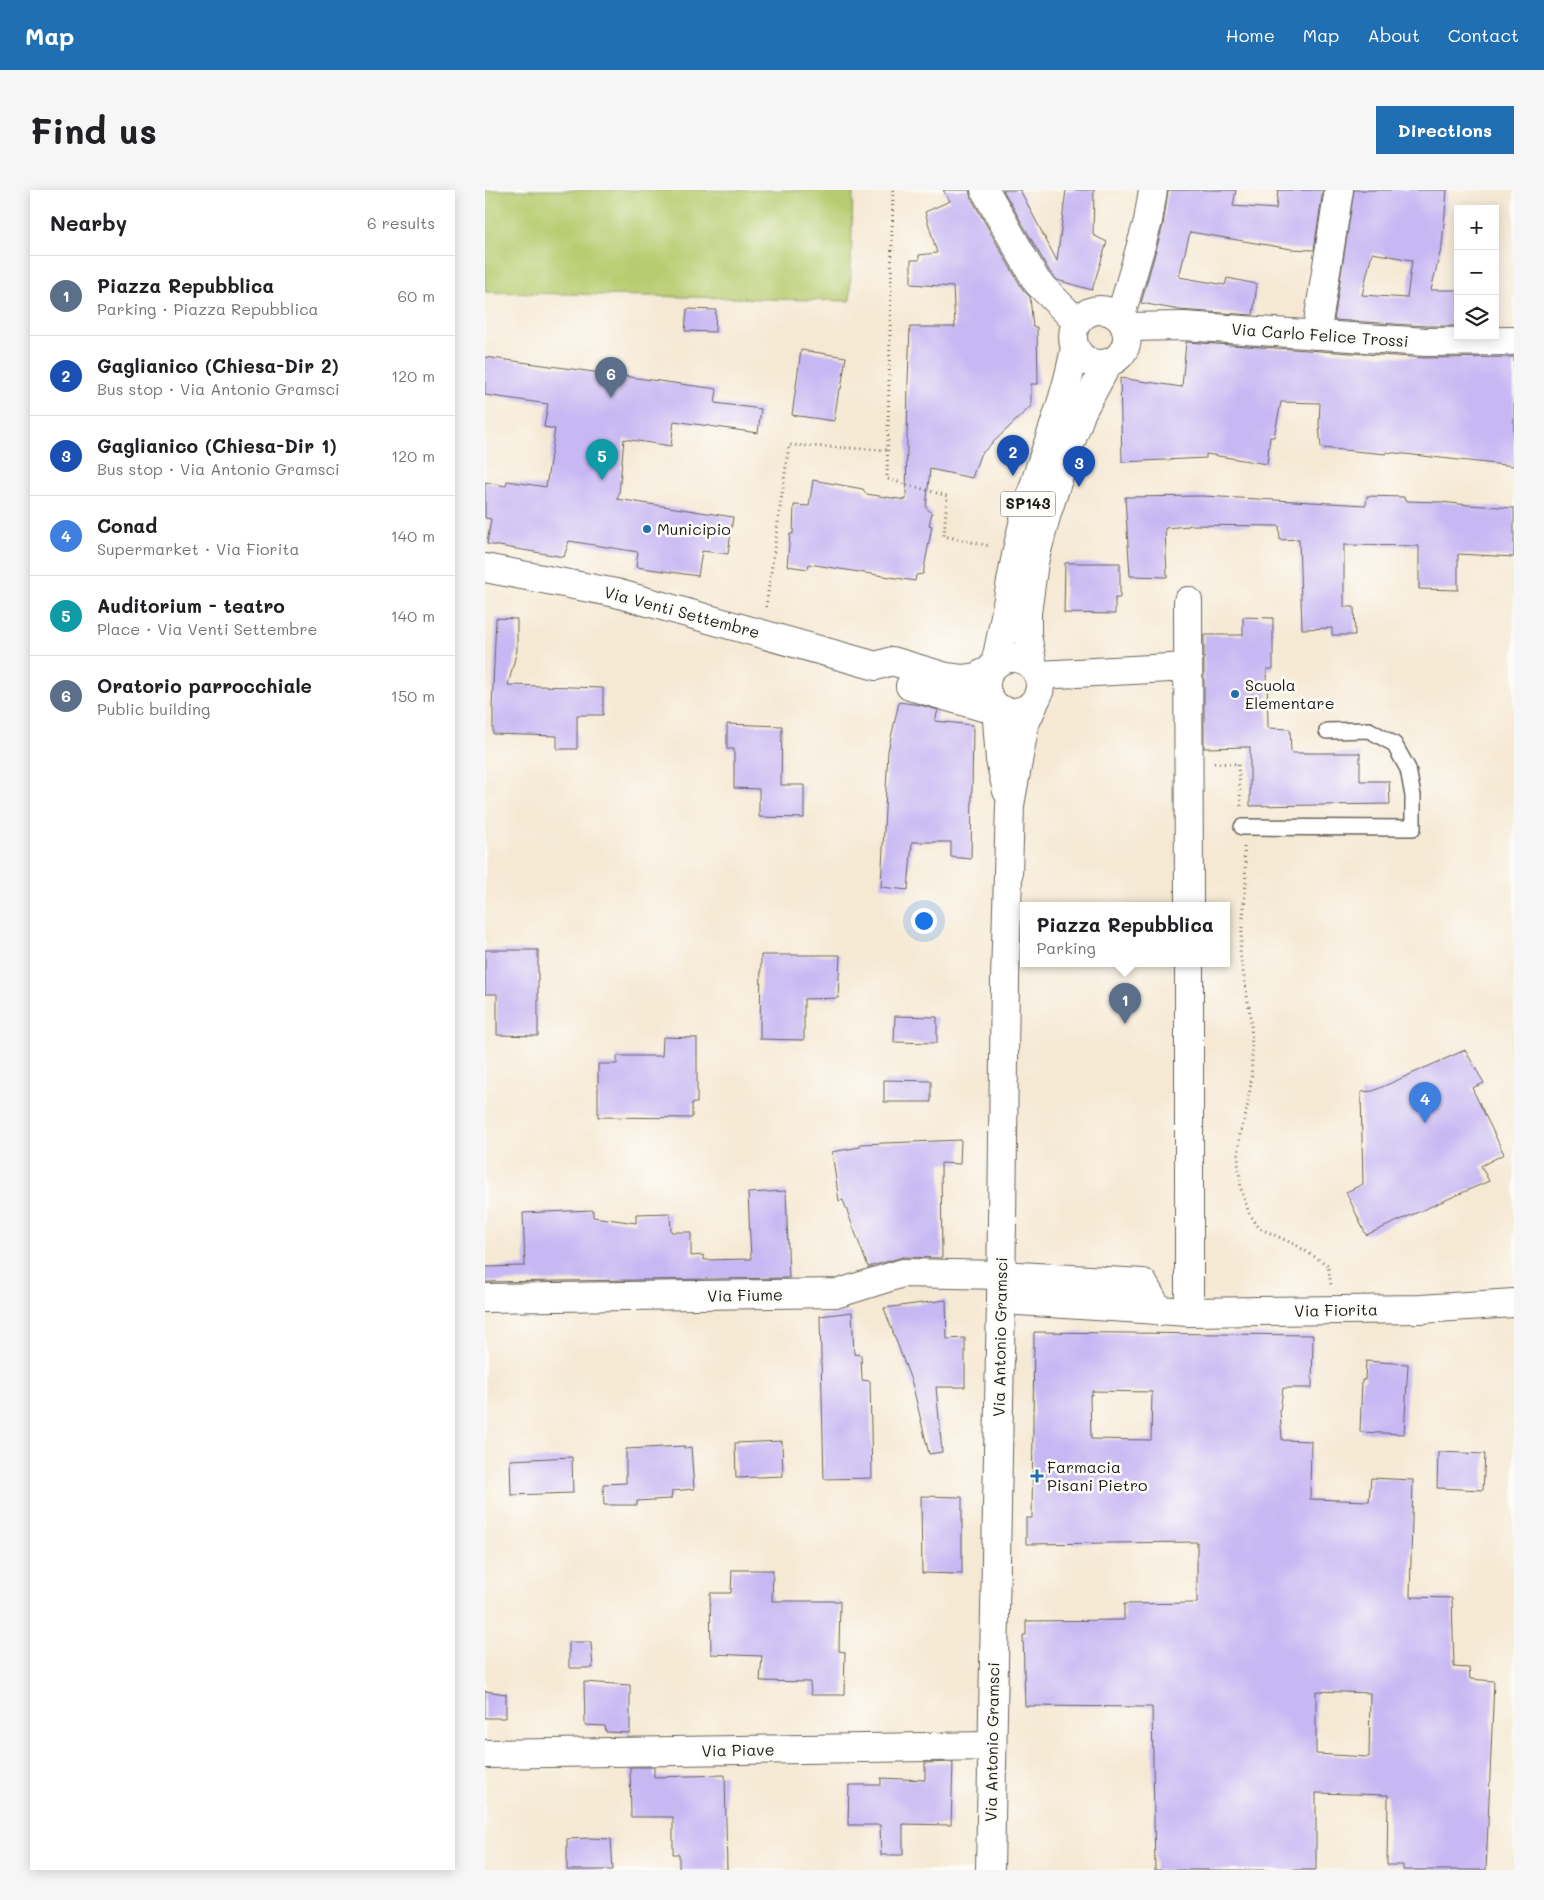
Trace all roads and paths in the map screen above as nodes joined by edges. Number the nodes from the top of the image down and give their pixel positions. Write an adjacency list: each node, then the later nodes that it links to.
1 (893, 190): 10 (path)
2 (985, 190): 6 (street)
3 (1147, 190): 6 (street, SP143)
4 (1153, 190): 6 (street, SP143)
5 (1339, 190): 7 (street)
6 (1099, 325): 7 (street, Via Carlo Felice Trossi); 9 (street); 9 (street, SP143); 11 (street, SP143)
7 (1316, 336): 8 (street, Via Carlo Felice Trossi)
8 (1514, 341)
9 (1108, 363): 18 (street, SP143)
10 (888, 450): 11 (path); 14 (path)
11 (1016, 552): 16 (street, SP143)
12 (485, 568): 14 (street, Via Venti Settembre)
13 (1188, 601): 17 (street)
14 (762, 634): 15 (street, Via Venti Settembre)
15 (876, 666): 16 (street, Via Venti Settembre); 20 (street, Via Venti Settembre)
16 (993, 667): 18 (street); 20 (street, SP143)
17 (1189, 667): 18 (street); 22 (street)
18 (1036, 671): 19 (street, SP143)
19 (1034, 704): 20 (street); 23 (street, Via Antonio Gramsci / SP143)
20 (994, 705): 23 (street, Via Antonio Gramsci / SP143)
21 (1327, 731): 24 (lane)
22 (1189, 766): 24 (path); 25 (street)
23 (1010, 805): 27 (street, Via Antonio Gramsci)
24 (1242, 827): 30 (path)
25 (1189, 902)
26 (1189, 967): 31 (street)
27 (1001, 1288): 28 (street, Via Fiume); 31 (street, Via Fiorita); 32 (street, Via Antonio Gramsci)
28 (485, 1298)
29 (1514, 1303): 30 (street, Via Fiorita)
30 (1335, 1310): 31 (street, Via Fiorita)
31 (1189, 1312)
32 (991, 1746): 33 (street, Via Piave); 34 (street, Via Antonio Gramsci)
33 (485, 1754)
34 (990, 1870)

